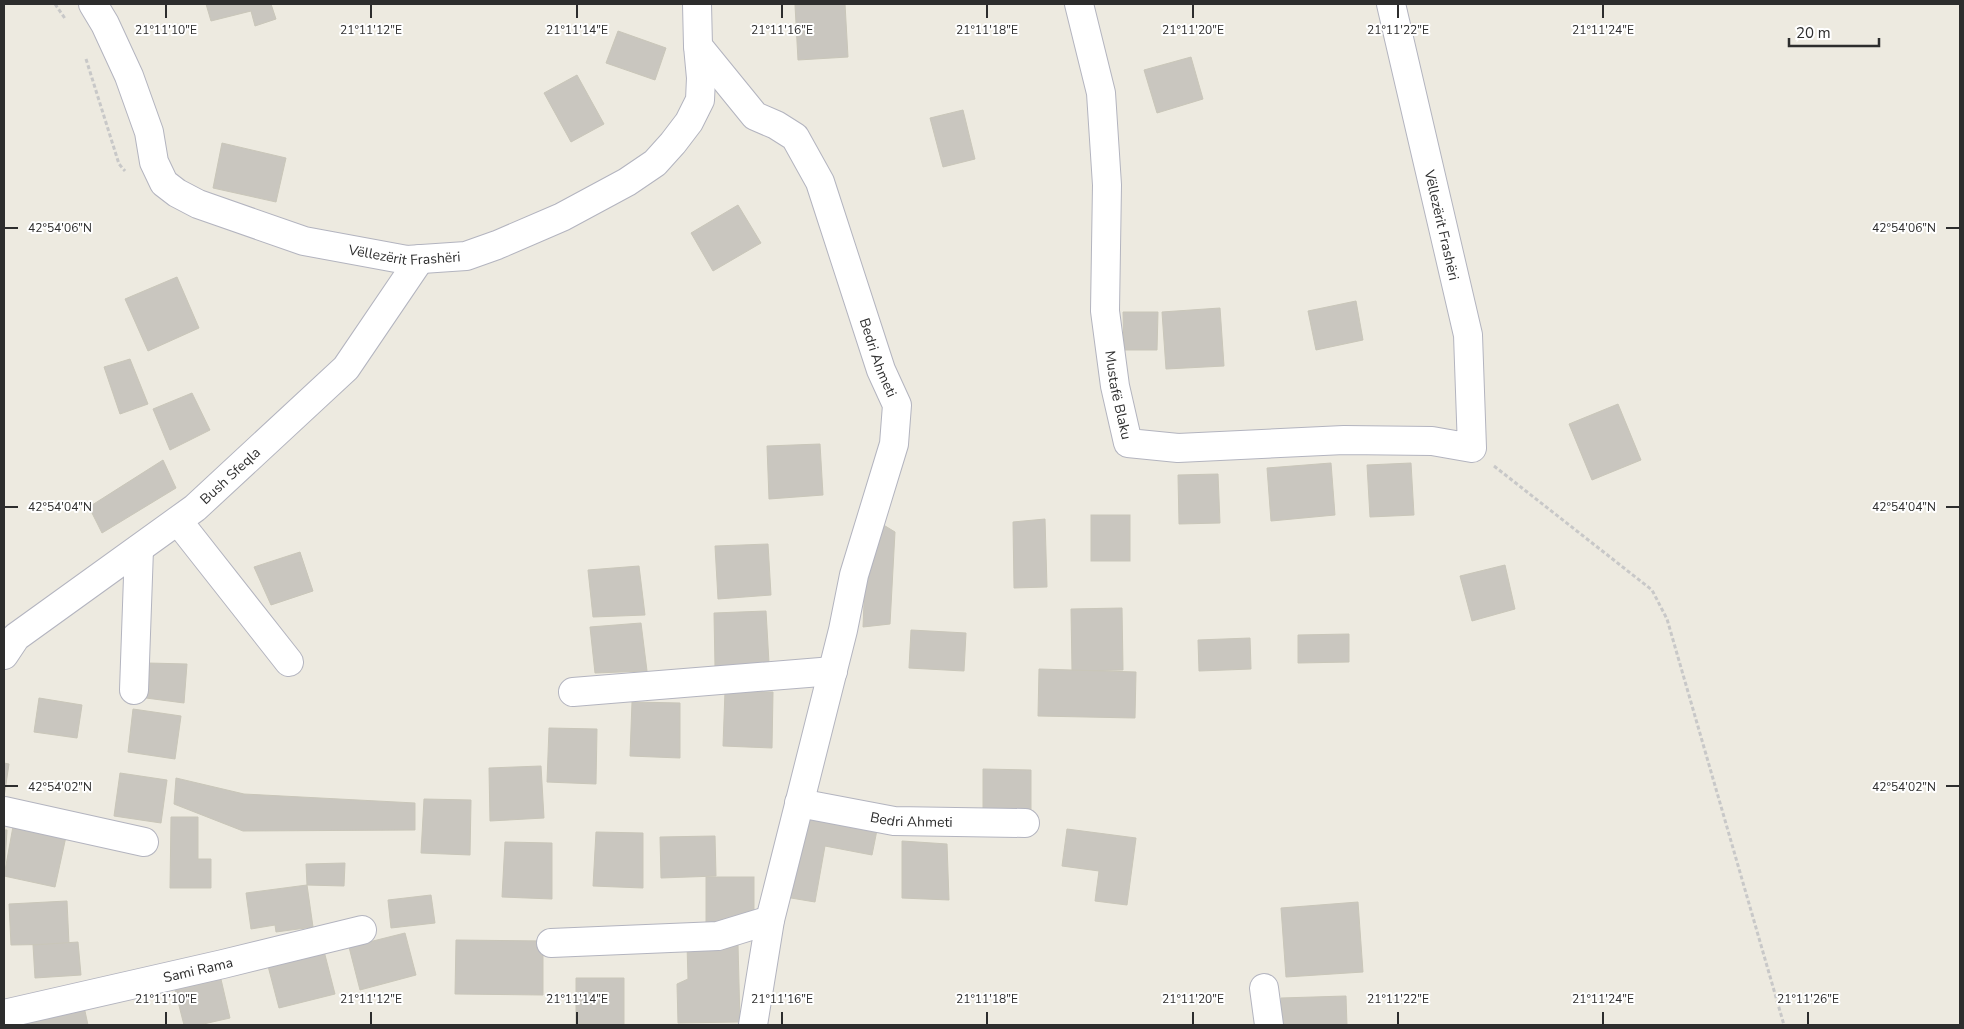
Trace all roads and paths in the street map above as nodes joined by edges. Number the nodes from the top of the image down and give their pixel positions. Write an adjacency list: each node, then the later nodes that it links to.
1 (92, 4): 6 (street, Vëllezërit Frashëri)
2 (697, 4): 5 (street, Vëllezërit Frashëri)
3 (1079, 4): 7 (street, Mustafë Blaku)
4 (1391, 4): 7 (street, Vëllezërit Frashëri)
5 (698, 46): 6 (street, Vëllezërit Frashëri); 12 (street, Bedri Ahmeti)
6 (420, 259): 8 (street, Bush Sfeqla)
7 (1472, 448): 26 (path)
8 (178, 520): 9 (street, Bush Sfeqla); 11 (street)
9 (139, 549): 10 (street, Bush Sfeqla); 13 (street)
10 (4, 655)
11 (289, 662)
12 (833, 671): 14 (street); 15 (street, Bedri Ahmeti)
13 (134, 690)
14 (573, 692)
15 (799, 803): 17 (street, Bedri Ahmeti); 19 (street, Bedri Ahmeti)
16 (4, 812): 18 (street)
17 (1025, 823)
18 (144, 842)
19 (770, 920): 21 (street); 24 (street, Bedri Ahmeti)
20 (362, 930): 23 (street, Sami Rama)
21 (551, 943)
22 (1264, 988): 25 (street)
23 (4, 1014)
24 (753, 1025)
25 (1269, 1025)
26 (1784, 1025)

